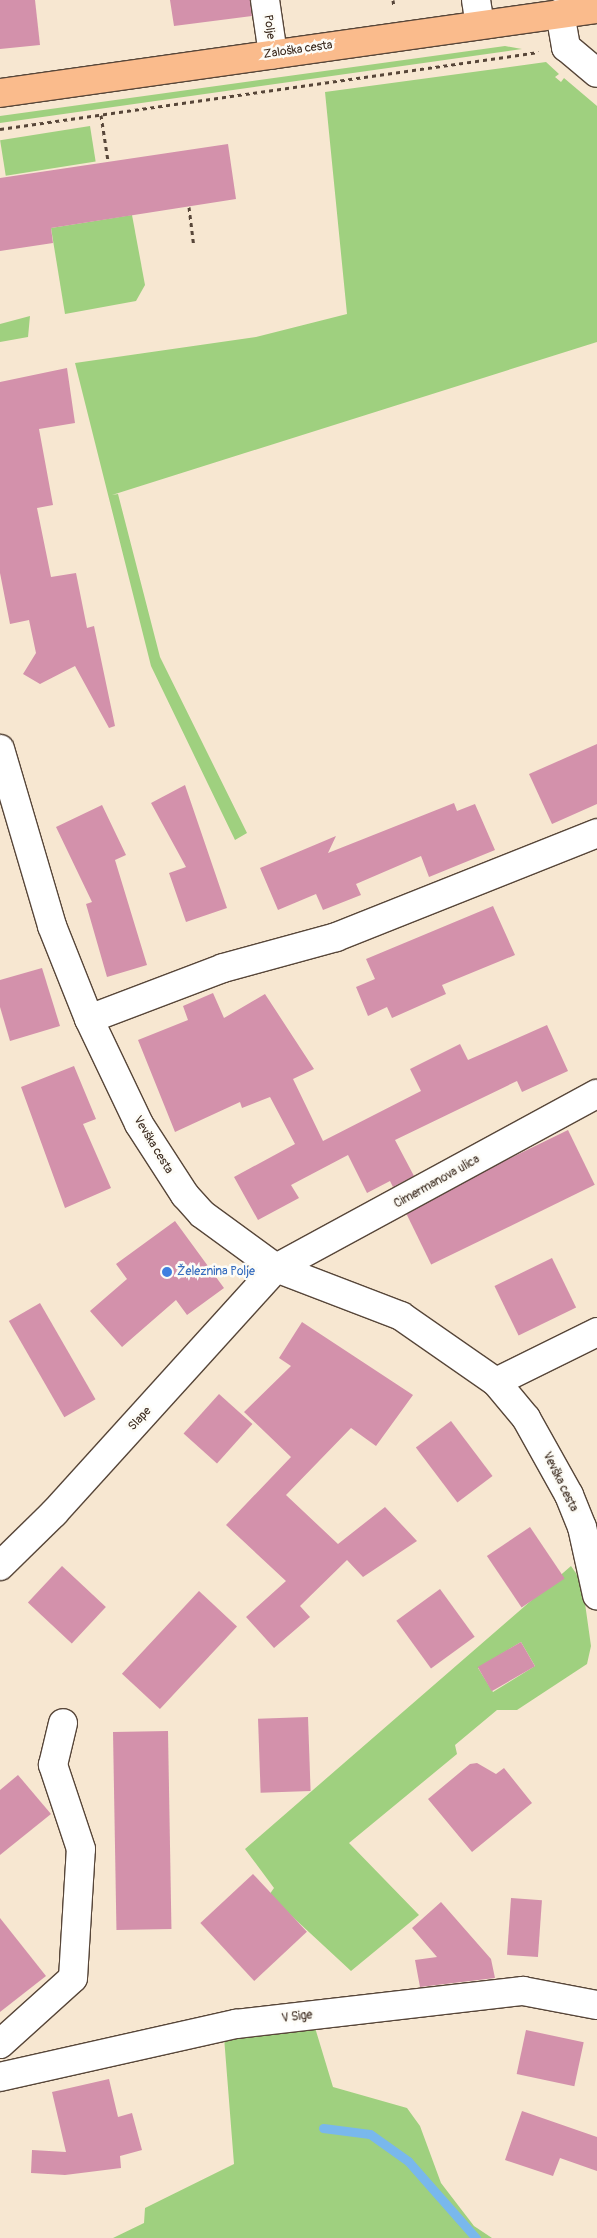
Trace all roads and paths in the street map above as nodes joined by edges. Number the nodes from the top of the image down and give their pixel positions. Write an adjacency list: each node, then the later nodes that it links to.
1 (265, 0): 7 (street, Polje)
2 (393, 0): 3 (path)
3 (394, 7)
4 (597, 9): 6 (main road, Zaloška cesta)
5 (478, 12): 6 (main road, Zaloška cesta); 7 (main road, Zaloška cesta)
6 (560, 13): 9 (street)
7 (273, 54): 10 (main road, Zaloška cesta)
8 (533, 54): 11 (path)
9 (597, 73)
10 (0, 93)
11 (101, 115): 12 (path); 13 (path)
12 (0, 129)
13 (108, 161)
14 (189, 207): 15 (path)
15 (194, 246)
16 (0, 749): 18 (street, Vevška cesta)
17 (597, 832): 18 (street)
18 (89, 1019): 20 (street, Vevška cesta)
19 (597, 1094): 20 (street, Cimermanova ulica)
20 (276, 1268): 22 (street, Vevška cesta); 23 (street, Slape)
21 (597, 1332): 22 (street)
22 (496, 1382): 24 (street, Vevška cesta)
23 (0, 1566)
24 (597, 1595)
25 (64, 1723): 27 (street)
26 (597, 2005): 28 (street, V Sige)
27 (0, 2044)
28 (0, 2077)

